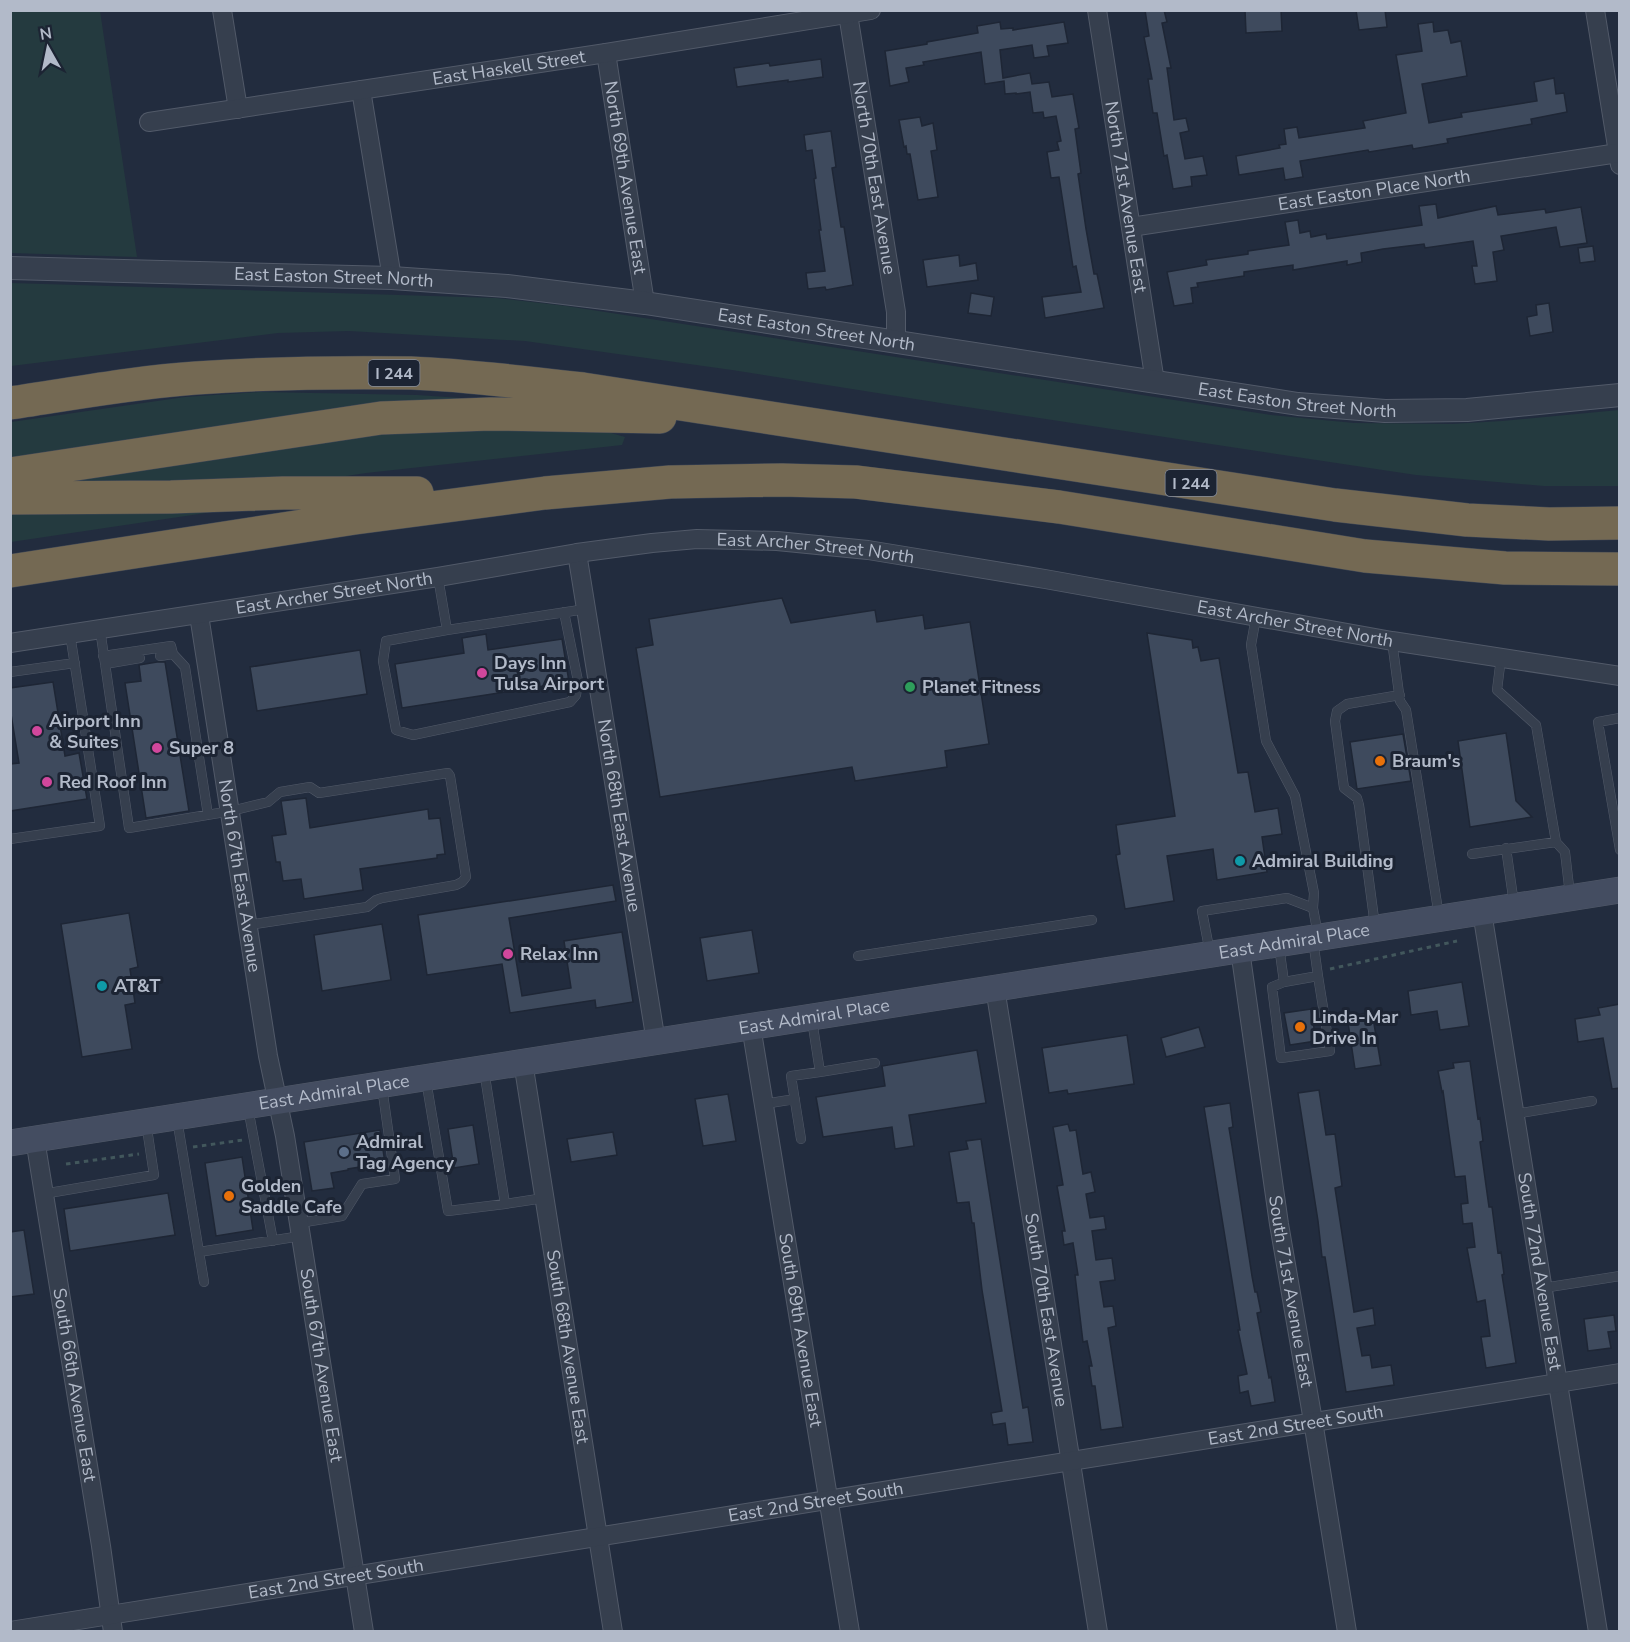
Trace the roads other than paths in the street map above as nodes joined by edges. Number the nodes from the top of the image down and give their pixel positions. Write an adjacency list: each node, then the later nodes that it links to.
1 (222, 10): 8 (street)
2 (871, 10): 5 (street, East Haskell Street)
3 (1097, 10): 11 (street, North 71st Avenue East)
4 (1595, 10): 10 (street)
5 (848, 14): 6 (street, East Haskell Street); 15 (street, North 70th East Avenue)
6 (606, 53): 7 (street, East Haskell Street); 14 (street, North 69th Avenue East)
7 (361, 90): 8 (street, East Haskell Street); 13 (street)
8 (238, 109): 9 (street, East Haskell Street)
9 (149, 122)
10 (1618, 159): 11 (street, East Easton Place North)
11 (1131, 227): 16 (street, North 71st Avenue East)
12 (10, 268): 13 (street, East Easton Street North)
13 (392, 278): 14 (street, East Easton Street North)
14 (645, 303): 15 (street, East Easton Street North)
15 (896, 342): 16 (street, East Easton Street North)
16 (1155, 382): 17 (street, East Easton Street North)
17 (1620, 395)
18 (10, 403): 19 (highway, I 244)
19 (776, 418): 20 (highway); 23 (highway, I 244)
20 (10, 474)
21 (545, 493): 22 (highway); 25 (highway); 26 (highway)
22 (10, 498)
23 (1614, 523)
24 (577, 553): 27 (street, East Archer Street North); 28 (street, North 68th East Avenue); 31 (street, East Archer Street North)
25 (1615, 569)
26 (10, 570)
27 (438, 577): 30 (street, East Archer Street North); 33 (lane)
28 (586, 609): 29 (lane); 75 (street, North 68th East Avenue)
29 (564, 612): 33 (lane); 33 (lane)
30 (199, 615): 32 (street, East Archer Street North); 45 (street, North 67th East Avenue)
31 (1256, 617): 35 (street, East Archer Street North); 59 (lane)
32 (100, 630): 34 (street, East Archer Street North); 41 (lane)
33 (447, 630)
34 (70, 634): 36 (street, East Archer Street North); 42 (lane)
35 (1392, 641): 40 (street, East Archer Street North); 47 (lane)
36 (10, 643)
37 (172, 654): 38 (lane); 41 (lane); 46 (lane)
38 (160, 656)
39 (140, 658): 41 (lane)
40 (1501, 658): 44 (street, East Archer Street North); 52 (lane)
41 (104, 660): 50 (lane)
42 (75, 663): 43 (lane); 51 (lane)
43 (10, 672)
44 (1620, 676)
45 (211, 687): 46 (lane); 49 (street, North 67th East Avenue)
46 (189, 691): 50 (lane)
47 (1400, 695): 61 (lane); 64 (lane)
48 (1620, 718): 54 (lane)
49 (231, 811): 50 (lane); 63 (street, North 67th East Avenue); 63 (lane)
50 (208, 815)
51 (10, 840)
52 (1556, 842): 53 (lane); 57 (lane)
53 (1506, 849): 55 (lane); 58 (lane)
54 (1620, 850)
55 (1472, 854)
56 (1620, 890): 57 (main road, East Admiral Place)
57 (1570, 898): 58 (main road, East Admiral Place)
58 (1514, 907): 60 (main road, East Admiral Place)
59 (1313, 908): 65 (lane); 68 (lane)
60 (1482, 912): 61 (main road, East Admiral Place); 87 (street, South 72nd Avenue East)
61 (1440, 918): 64 (main road, East Admiral Place)
62 (1092, 920): 69 (lane)
63 (248, 925): 83 (street, North 67th East Avenue)
64 (1375, 928): 65 (main road, East Admiral Place)
65 (1316, 938): 66 (main road, East Admiral Place); 70 (lane)
66 (1278, 944): 67 (main road, East Admiral Place); 71 (lane)
67 (1240, 950): 68 (main road, East Admiral Place); 103 (street, South 71st Avenue East)
68 (1210, 955): 72 (main road, East Admiral Place)
69 (858, 956)
70 (1318, 974): 71 (lane); 71 (lane)
71 (1284, 982)
72 (995, 988): 73 (main road, East Admiral Place); 104 (street, South 70th East Avenue)
73 (811, 1017): 74 (main road, East Admiral Place); 79 (lane)
74 (751, 1026): 75 (main road, East Admiral Place); 85 (street, South 69th Avenue East)
75 (656, 1042): 76 (main road, East Admiral Place)
76 (523, 1062): 78 (main road, East Admiral Place); 93 (street, South 68th Avenue East)
77 (875, 1063): 79 (lane)
78 (483, 1069): 80 (main road, East Admiral Place); 94 (lane)
79 (820, 1071): 82 (lane)
80 (426, 1078): 81 (main road, East Admiral Place); 94 (lane)
81 (381, 1085): 83 (main road, East Admiral Place); 95 (lane)
82 (795, 1099): 85 (lane); 90 (lane)
83 (278, 1101): 86 (main road, East Admiral Place); 95 (street, South 67th Avenue East)
84 (1592, 1101): 87 (lane)
85 (764, 1104): 105 (street, South 69th Avenue East)
86 (248, 1106): 88 (main road, East Admiral Place); 96 (lane)
87 (1515, 1114): 100 (street, South 72nd Avenue East)
88 (176, 1117): 89 (main road, East Admiral Place); 97 (lane)
89 (146, 1121): 91 (main road, East Admiral Place); 92 (lane)
90 (801, 1139)
91 (23, 1141): 92 (street, South 66th Avenue East)
92 (44, 1194): 108 (street, South 66th Avenue East)
93 (544, 1198): 94 (lane); 106 (street, South 68th Avenue East)
94 (505, 1204)
95 (300, 1229): 96 (lane); 107 (street, South 67th Avenue East)
96 (273, 1241): 97 (lane)
97 (199, 1252): 99 (lane)
98 (1620, 1276): 100 (lane)
99 (204, 1282)
100 (1543, 1288): 102 (street, South 72nd Avenue East)
101 (1620, 1373): 102 (street, East 2nd Street South)
102 (1559, 1383): 103 (street, East 2nd Street South); 115 (street, South 72nd Avenue East)
103 (1313, 1421): 104 (street, East 2nd Street South); 114 (street, South 71st Avenue East)
104 (1071, 1462): 105 (street, East 2nd Street South); 113 (street, South 70th East Avenue)
105 (828, 1500): 106 (street, East 2nd Street South); 112 (street, South 69th Avenue East)
106 (598, 1537): 107 (street, East 2nd Street South); 111 (street, South 68th Avenue East)
107 (355, 1576): 108 (street, East 2nd Street South); 110 (street, South 67th Avenue East)
108 (112, 1623): 109 (street, East 2nd Street South)
109 (10, 1631)
110 (364, 1632)
111 (613, 1632)
112 (850, 1632)
113 (1098, 1632)
114 (1347, 1632)
115 (1598, 1632)

